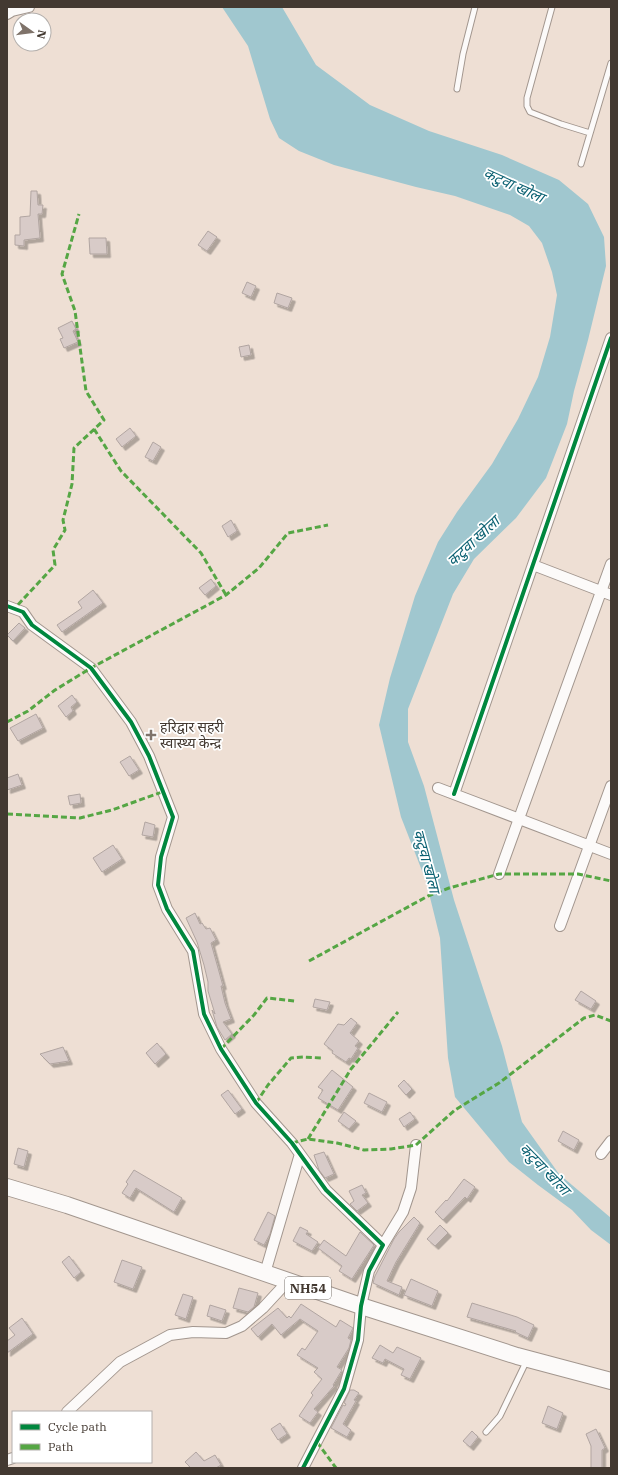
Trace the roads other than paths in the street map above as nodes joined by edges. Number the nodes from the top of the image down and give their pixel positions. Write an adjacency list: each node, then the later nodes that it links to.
1 (29, 7): 4 (street)
2 (475, 7): 6 (lane)
3 (552, 7): 7 (lane)
4 (7, 14)
5 (611, 63): 7 (lane)
6 (457, 89)
7 (590, 133): 8 (lane)
8 (581, 164)
9 (611, 338): 11 (street)
10 (611, 564): 12 (street)
11 (533, 565): 12 (street); 17 (street)
12 (601, 591): 13 (street); 18 (street)
13 (611, 595)
14 (7, 606): 25 (street)
15 (611, 786): 19 (street)
16 (438, 788): 17 (street)
17 (454, 794): 18 (street)
18 (520, 819): 19 (street); 21 (street)
19 (589, 845): 20 (street); 22 (street)
20 (611, 854)
21 (499, 874)
22 (560, 926)
23 (611, 1141): 26 (street)
24 (416, 1145): 28 (street)
25 (300, 1154): 28 (street); 29 (street)
26 (601, 1154)
27 (7, 1187): 29 (main road, NH54)
28 (383, 1245): 31 (street)
29 (265, 1273): 30 (main road, NH54)
30 (288, 1281): 31 (main road, NH54); 34 (street)
31 (361, 1306): 32 (main road, NH54); 36 (street)
32 (528, 1359): 33 (main road, NH54); 35 (lane)
33 (611, 1381)
34 (68, 1411)
35 (486, 1432)
36 (303, 1468)

